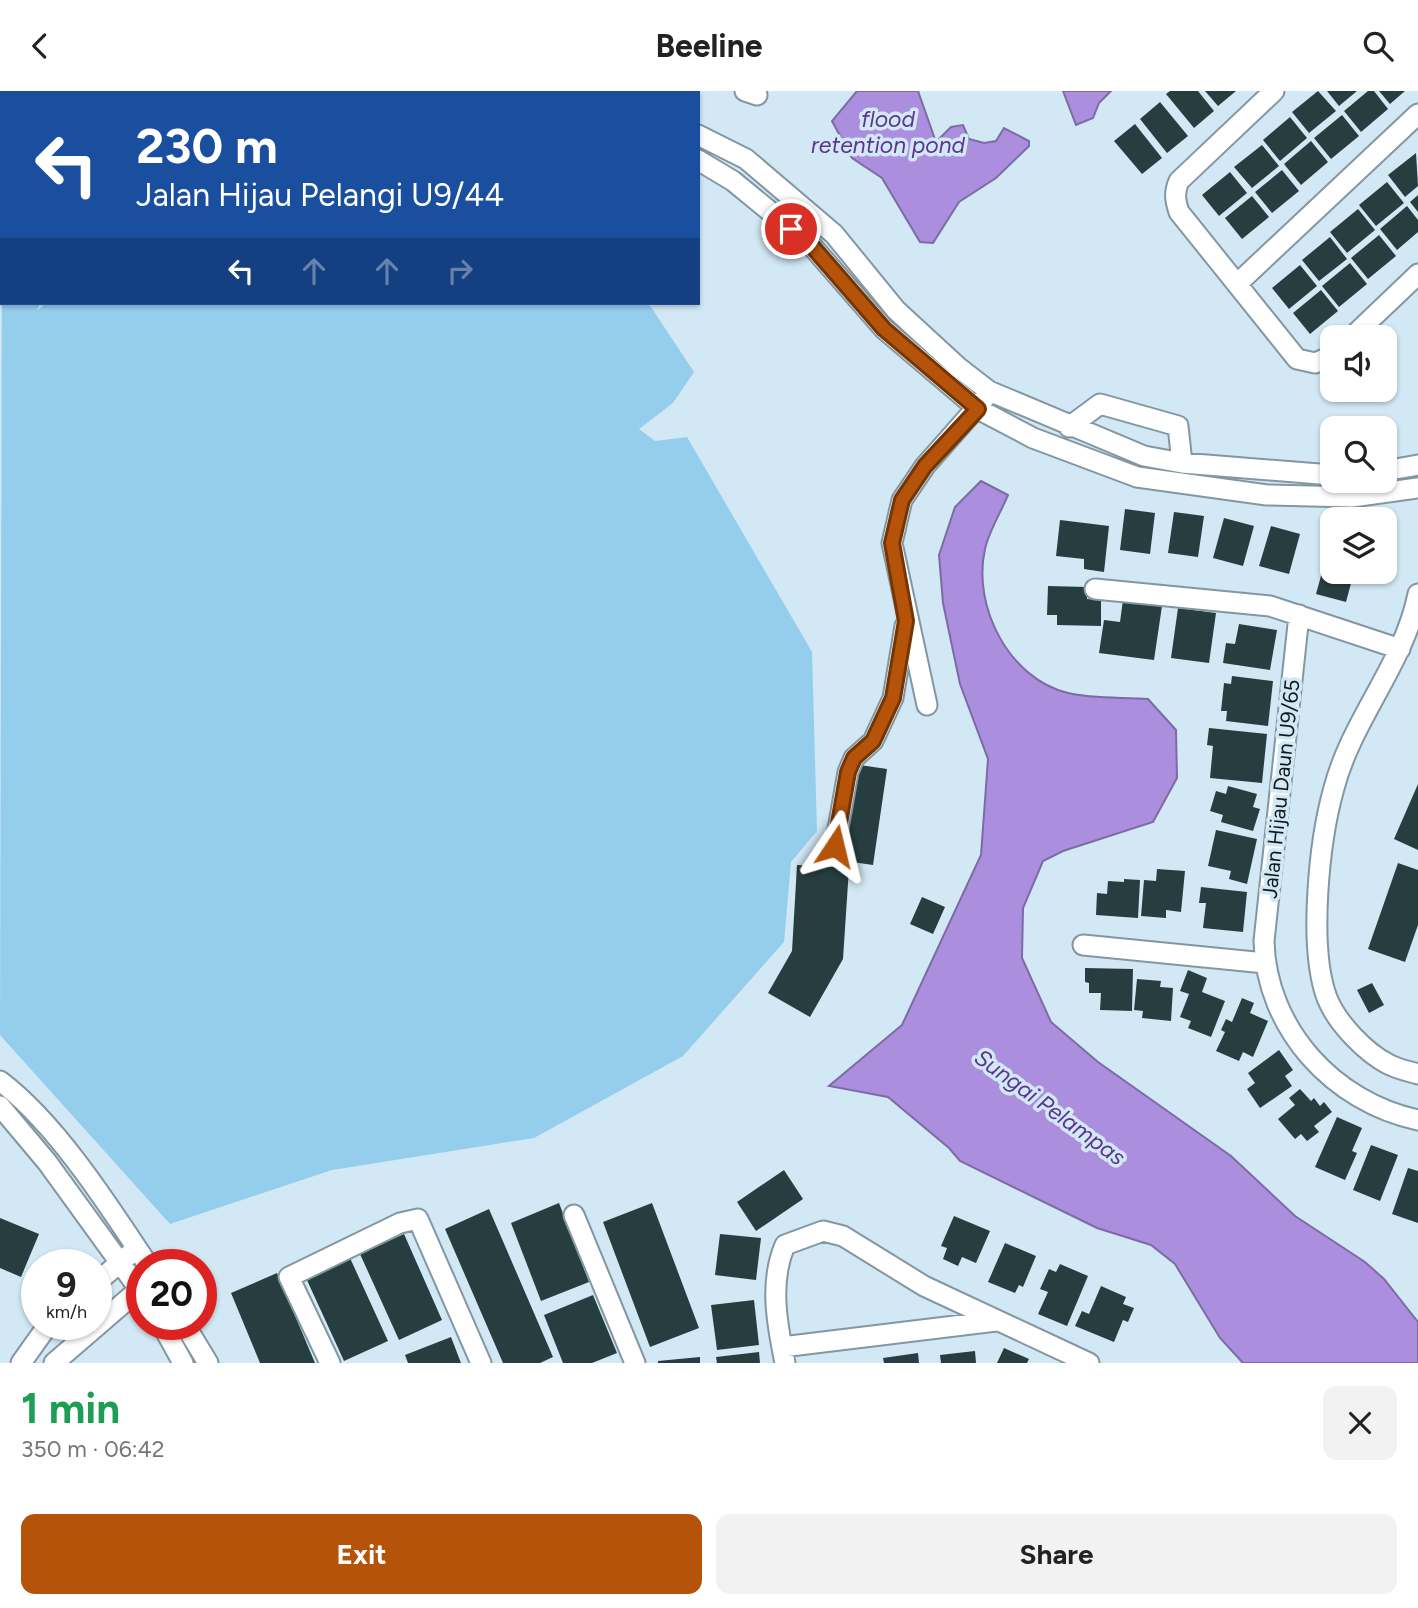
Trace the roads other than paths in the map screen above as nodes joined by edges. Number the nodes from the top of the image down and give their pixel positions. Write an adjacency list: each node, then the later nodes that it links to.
1 (1274, 91): 6 (street)
2 (1418, 114): 6 (street)
3 (700, 136): 9 (street)
4 (700, 161): 10 (street)
5 (1418, 274): 7 (street)
6 (1237, 284): 8 (street)
7 (1365, 325)
8 (1320, 361)
9 (989, 391): 10 (street); 11 (street)
10 (978, 409): 16 (street); 20 (street)
11 (1069, 427): 12 (street); 12 (street)
12 (1182, 463): 15 (street)
13 (1418, 465): 14 (street)
14 (1397, 469)
15 (1320, 474)
16 (1418, 488)
17 (1095, 589): 19 (street)
18 (1418, 594): 21 (street)
19 (1299, 615): 21 (street); 25 (street, Jalan Hijau Daun U9/65)
20 (906, 621): 22 (street); 23 (street)
21 (1400, 649): 26 (street)
22 (926, 705)
23 (835, 846)
24 (1083, 945): 25 (street)
25 (1265, 963): 29 (street, Jalan Hijau Daun U9/65)
26 (1418, 1074)
27 (0, 1081): 31 (street)
28 (0, 1106): 32 (street)
29 (1418, 1120)
30 (574, 1215): 47 (street)
31 (136, 1247): 32 (street)
32 (122, 1262): 33 (street); 34 (street)
33 (126, 1268)
34 (112, 1270)
35 (126, 1303): 42 (street)
36 (998, 1321): 40 (street); 40 (street); 48 (street)
37 (37, 1340): 41 (street)
38 (170, 1340): 43 (street)
39 (194, 1340): 44 (street)
40 (783, 1355)
41 (21, 1363)
42 (54, 1363)
43 (183, 1363)
44 (208, 1363)
45 (330, 1363): 46 (street)
46 (481, 1363)
47 (635, 1363)
48 (1089, 1363)

